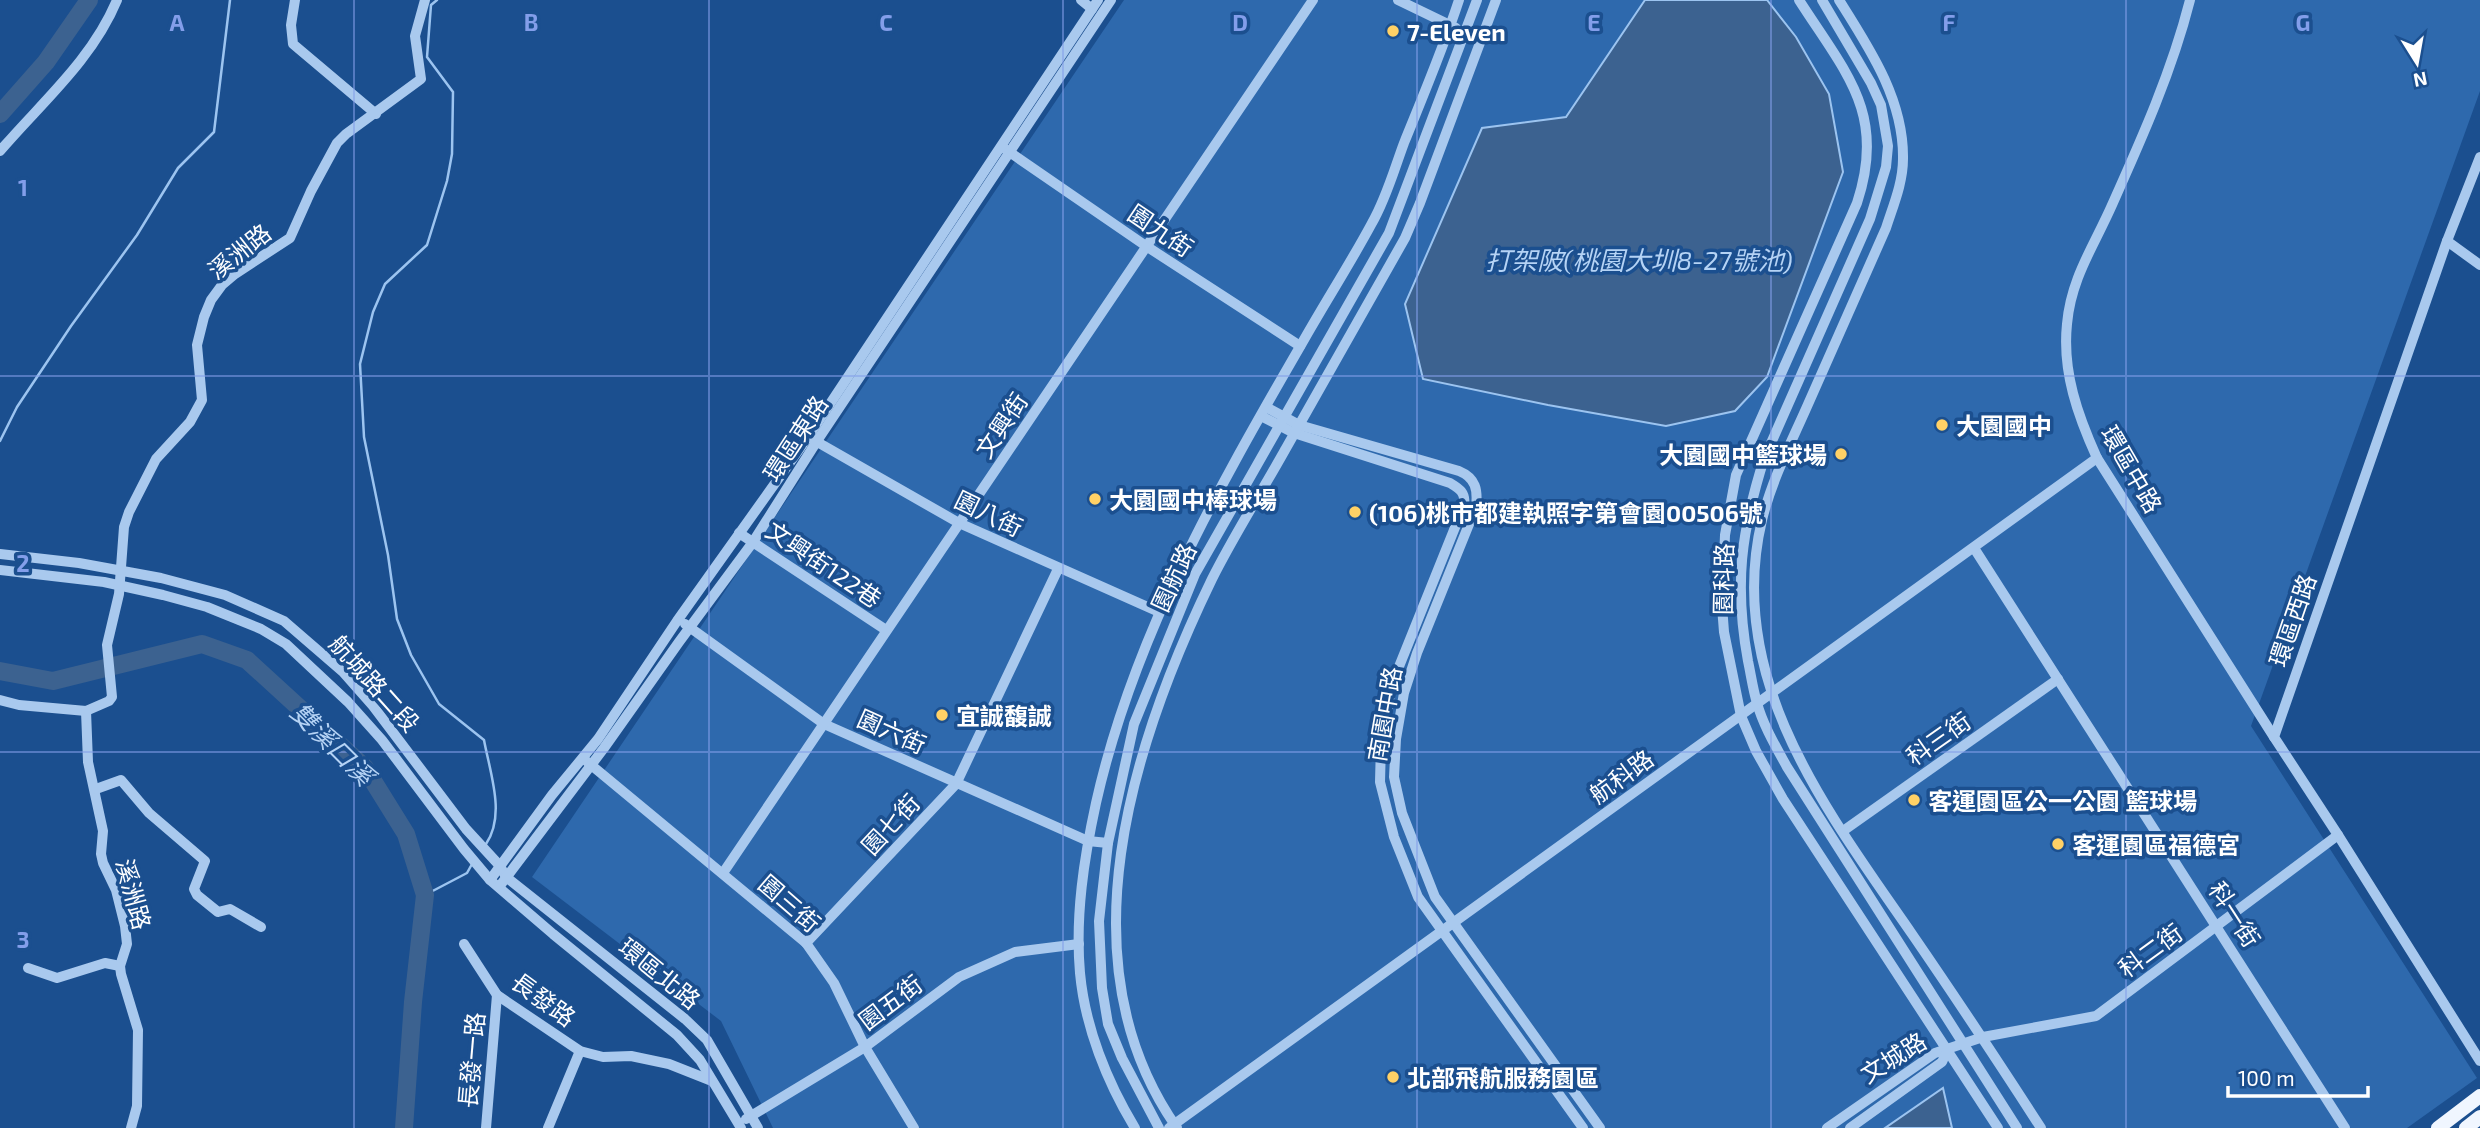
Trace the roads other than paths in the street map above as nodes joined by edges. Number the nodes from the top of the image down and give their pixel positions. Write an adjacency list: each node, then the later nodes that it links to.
1 (117, 0): 20 (street)
2 (295, 0): 18 (street)
3 (425, 0): 18 (street, 溪洲路)
4 (1081, 0): 15 (street)
5 (1111, 0): 19 (street, 環區東路)
6 (1314, 0): 23 (street, 文興街)
7 (1398, 0): 16 (street)
8 (1459, 0): 16 (street)
9 (1477, 0): 17 (street, 園航路)
10 (1496, 0): 28 (street)
11 (1799, 0): 49 (street)
12 (1822, 0): 47 (street, 園科路)
13 (1839, 0): 45 (street)
14 (2190, 0): 30 (street, 環區中路)
15 (1095, 4): 19 (street, 環區東路)
16 (1450, 27): 17 (street); 25 (street)
17 (1465, 31): 27 (street, 園航路)
18 (376, 114): 38 (street, 溪洲路)
19 (1005, 149): 23 (street, 園九街); 29 (street, 環區東路)
20 (0, 151)
21 (2480, 157): 22 (street, 環區西路)
22 (2447, 241): 24 (street); 51 (street, 環區西路)
23 (1146, 246): 25 (street, 園九街); 31 (street, 文興街)
24 (2480, 265)
25 (1300, 346): 26 (street)
26 (1264, 412): 27 (street, 南園中路); 40 (street)
27 (1281, 422): 28 (street, 南園中路); 58 (street, 園航路)
28 (1296, 429): 63 (street, 南園中路); 66 (street, 南園中路); 84 (street)
29 (812, 439): 31 (street, 園八街); 32 (street, 環區東路); 33 (street, 環區東路)
30 (2097, 458): 34 (street, 航科路); 51 (street, 環區中路)
31 (959, 523): 36 (street, 園八街); 43 (street, 文興街)
32 (739, 533): 33 (street, 文興街122巷); 41 (street, 環區東路)
33 (754, 542): 42 (street, 環區東路); 43 (street, 文興街122巷)
34 (1974, 548): 44 (street, 科一街); 45 (street, 航科路)
35 (0, 554): 38 (street, 航城路二段)
36 (1058, 569): 40 (street, 園八街); 53 (street, 園七街)
37 (0, 570): 39 (street, 航城路二段)
38 (122, 571): 39 (street, 溪洲路); 59 (street, 航城路二段)
39 (120, 586): 48 (street, 溪洲路); 62 (street, 航城路二段)
40 (1159, 612): 57 (street)
41 (677, 621): 42 (street, 園六街); 52 (street, 環區東路)
42 (690, 627): 50 (street, 園六街); 52 (street, 環區東路)
43 (886, 630): 50 (street, 文興街)
44 (2059, 679): 55 (street, 科三街); 64 (street, 科一街)
45 (1770, 694): 47 (street, 航科路); 55 (street)
46 (0, 700): 48 (street)
47 (1757, 704): 49 (street, 航科路); 74 (street, 園科路)
48 (86, 711): 54 (street, 溪洲路)
49 (1741, 716): 63 (street, 航科路); 76 (street)
50 (824, 724): 53 (street, 園六街); 60 (street, 文興街)
51 (2274, 737): 56 (street)
52 (586, 761): 59 (street, 環區東路); 60 (street, 園三街); 61 (street, 環區東路)
53 (956, 784): 57 (street, 園六街); 67 (street, 園七街)
54 (96, 789): 65 (street); 70 (street, 溪洲路)
55 (1843, 831): 73 (street)
56 (2338, 835): 64 (street, 科二街); 78 (street)
57 (1088, 841): 58 (street, 園六街); 69 (street)
58 (1108, 843): 91 (street, 園航路)
59 (500, 866): 61 (street, 航城路二段); 62 (street, 環區東路)
60 (723, 873): 67 (street, 園三街)
61 (506, 877): 62 (street, 環區東路); 81 (street, 環區北路)
62 (494, 883): 79 (street, 環區北路)
63 (1454, 923): 66 (street, 航科路); 93 (street, 南園中路)
64 (2218, 926): 73 (street, 科二街); 99 (street, 科一街)
65 (261, 927)
66 (1442, 931): 84 (street, 航科路); 92 (street, 南園中路)
67 (806, 943): 75 (street, 園三街)
68 (464, 944): 72 (street, 長發路)
69 (1079, 944): 75 (street, 園五街); 90 (street)
70 (120, 965): 71 (street); 85 (street, 溪洲路)
71 (28, 968)
72 (497, 995): 77 (street, 長發路); 86 (street, 長發一路)
73 (1983, 1037): 74 (street, 科二街); 98 (street)
74 (1961, 1044): 76 (street, 科二街); 97 (street, 園科路)
75 (865, 1047): 81 (street, 園五街); 89 (street, 園三街)
76 (1948, 1049): 94 (street, 文城路); 95 (street, 文城路); 96 (street)
77 (580, 1051): 79 (street); 87 (street, 長發路)
78 (2480, 1060)
79 (712, 1081): 83 (street, 環區北路)
80 (2480, 1096): 100 (main road)
81 (751, 1115): 83 (street, 園五街); 88 (street, 環區北路)
82 (2480, 1118): 101 (main road)
83 (740, 1126)
84 (1173, 1127)
85 (131, 1128)
86 (486, 1128)
87 (548, 1128)
88 (758, 1128)
89 (914, 1128)
90 (1135, 1128)
91 (1159, 1128)
92 (1583, 1128)
93 (1600, 1128)
94 (1827, 1128)
95 (1850, 1128)
96 (1998, 1128)
97 (2017, 1128)
98 (2041, 1128)
99 (2346, 1128)
100 (2438, 1128)
101 (2466, 1128)

